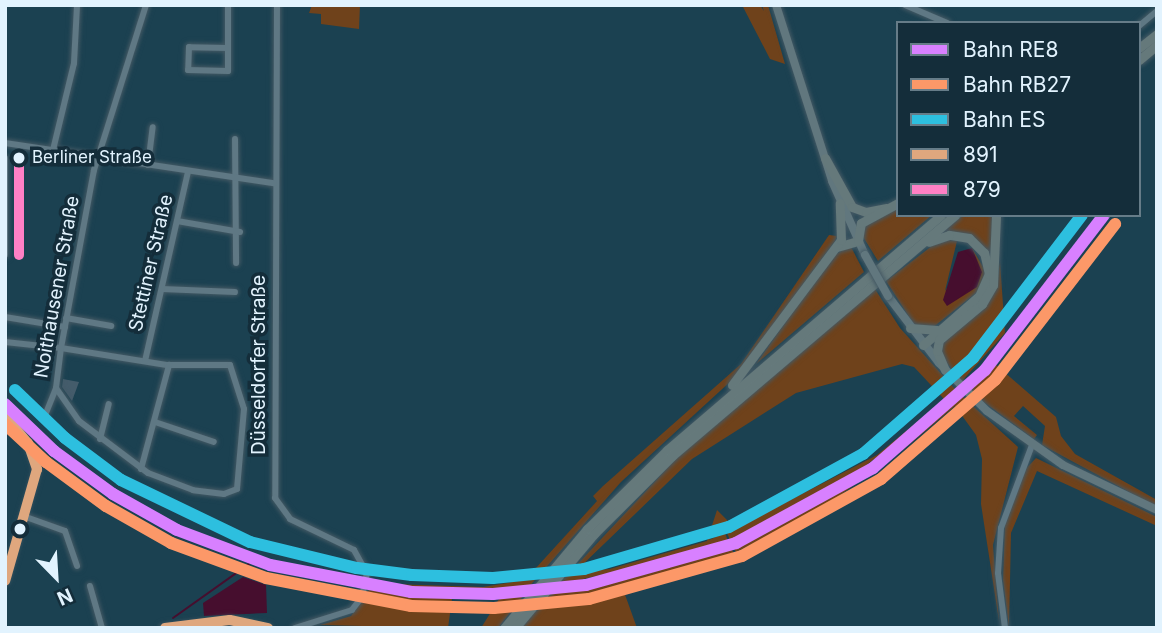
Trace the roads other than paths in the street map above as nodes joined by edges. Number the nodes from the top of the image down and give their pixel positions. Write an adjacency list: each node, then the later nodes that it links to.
1 (76, 5): 18 (street)
2 (146, 5): 19 (street, Noithausener Straße)
3 (228, 5): 13 (street)
4 (277, 5): 25 (street, Düsseldorfer Straße)
5 (776, 5): 21 (main road)
6 (905, 5): 8 (street)
7 (1157, 11): 9 (street)
8 (942, 21)
9 (1141, 24)
10 (1157, 34): 12 (highway)
11 (1157, 45): 14 (highway)
12 (1141, 46)
13 (228, 48): 13 (street)
14 (1141, 58)
15 (153, 127): 22 (street)
16 (235, 139): 24 (street)
17 (5, 143): 18 (street)
18 (53, 149): 19 (street)
19 (98, 157): 22 (street); 43 (street, Noithausener Straße)
20 (5, 158): 26 (street)
21 (825, 158): 27 (main road); 29 (highway)
22 (148, 165): 23 (street)
23 (188, 172): 24 (street); 33 (street, Stettiner Straße)
24 (239, 175): 25 (street); 34 (street)
25 (274, 184): 74 (street, Düsseldorfer Straße)
26 (6, 186): 37 (street)
27 (841, 203): 35 (main road); 36 (highway)
28 (896, 204): 29 (highway)
29 (887, 208): 35 (highway)
30 (939, 217): 59 (highway)
31 (953, 217): 39 (highway)
32 (996, 217): 47 (highway)
33 (177, 221): 34 (street); 40 (street, Stettiner Straße)
34 (240, 232): 38 (street)
35 (858, 242): 36 (highway); 46 (main road, bridge)
36 (834, 251): 59 (highway)
37 (5, 255)
38 (236, 263)
39 (896, 265): 47 (highway); 76 (highway)
40 (162, 289): 41 (street); 51 (street, Stettiner Straße)
41 (235, 292)
42 (5, 317): 45 (street)
43 (66, 318): 44 (street); 45 (street, Noithausener Straße)
44 (111, 326)
45 (65, 327): 50 (street, Noithausener Straße)
46 (910, 328): 47 (highway); 49 (main road)
47 (941, 331): 49 (highway); 53 (highway)
48 (5, 341): 50 (street)
49 (923, 345): 53 (main road)
50 (61, 348): 51 (street); 54 (street, Noithausener Straße)
51 (145, 361): 52 (street)
52 (169, 365): 58 (street); 63 (street)
53 (945, 370): 62 (main road)
54 (56, 388): 56 (street, Noithausener Straße); 60 (street)
55 (109, 404): 60 (street)
56 (46, 412)
57 (6, 417): 65 (street)
58 (155, 422): 61 (street); 63 (street)
59 (693, 425): 75 (highway)
60 (100, 439): 63 (street)
61 (214, 442)
62 (1032, 445): 64 (main road); 77 (street)
63 (141, 469)
64 (1157, 510)
65 (26, 517): 67 (street); 68 (street)
66 (5, 556): 67 (street)
67 (15, 558): 69 (street)
68 (77, 566)
69 (5, 582)
70 (90, 586): 71 (street)
71 (102, 628)
72 (163, 628): 73 (street)
73 (269, 628)
74 (295, 628)
75 (504, 628)
76 (515, 628)
77 (1005, 628)

